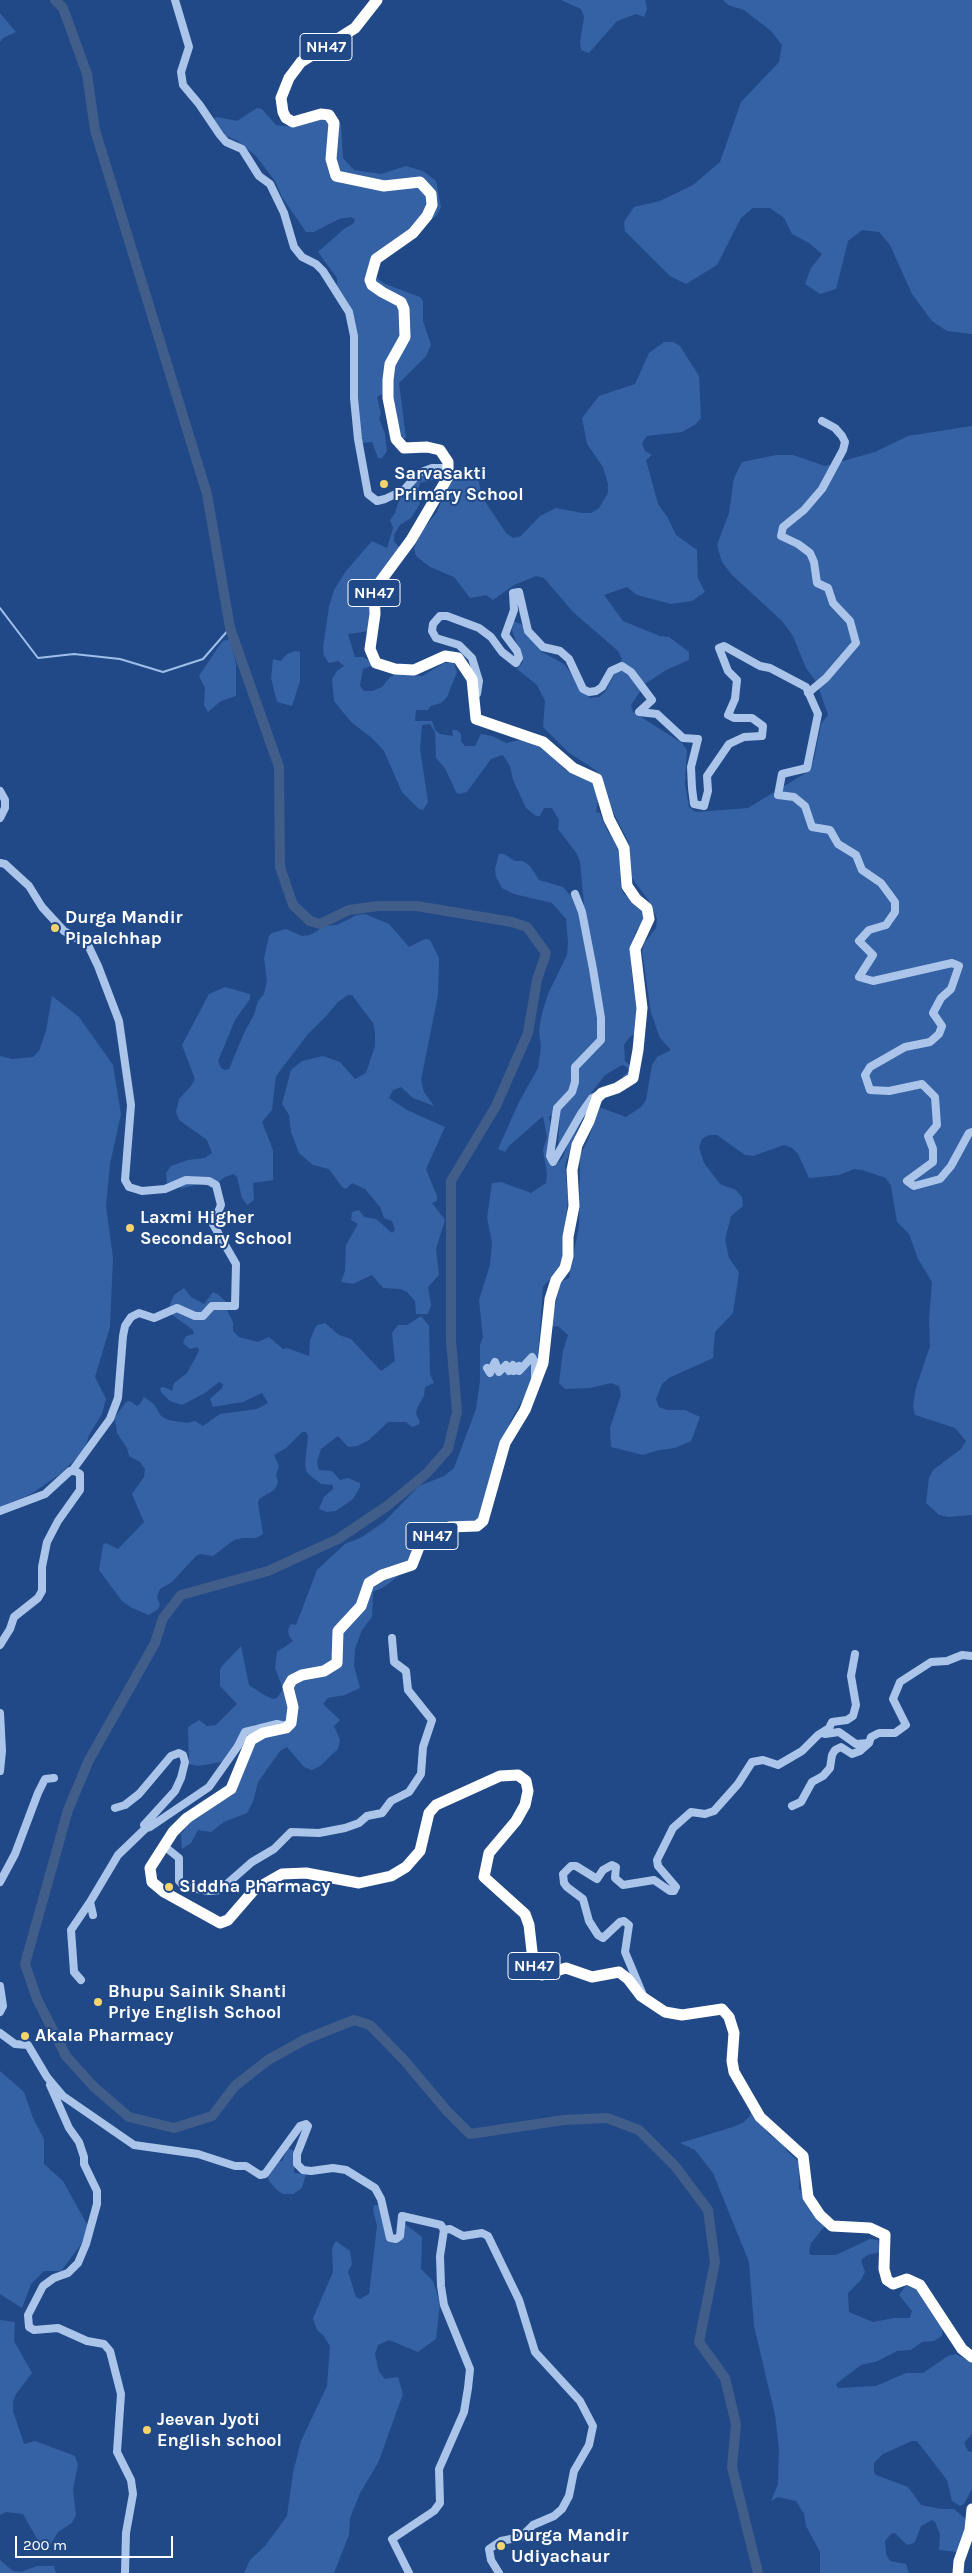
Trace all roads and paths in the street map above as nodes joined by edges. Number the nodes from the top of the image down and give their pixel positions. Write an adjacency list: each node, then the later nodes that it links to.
1 (175, 0): 4 (street)
2 (377, 0): 4 (highway, NH47)
3 (822, 421): 5 (street)
4 (448, 468): 6 (highway, NH47)
5 (808, 693): 6 (street); 12 (street)
6 (473, 697): 11 (highway, NH47)
7 (0, 791): 8 (street)
8 (0, 818)
9 (0, 863): 15 (street)
10 (575, 894): 11 (street)
11 (602, 1093): 14 (highway, NH47)
12 (972, 1132)
13 (487, 1368): 14 (street)
14 (536, 1381): 22 (highway, NH47)
15 (72, 1471): 16 (street); 18 (street)
16 (0, 1512)
17 (392, 1638): 30 (street)
18 (0, 1645)
19 (855, 1654): 23 (street)
20 (972, 1656): 24 (street)
21 (0, 1713): 25 (street)
22 (288, 1726): 29 (street); 30 (highway, NH47)
23 (818, 1735): 24 (street); 36 (street)
24 (869, 1743): 27 (street)
25 (0, 1771)
26 (54, 1778): 31 (street)
27 (792, 1806)
28 (115, 1808): 29 (street)
29 (146, 1828): 32 (street)
30 (164, 1846): 36 (highway, NH47)
31 (0, 1882)
32 (90, 1902): 33 (street); 34 (street)
33 (93, 1914)
34 (81, 1980)
35 (0, 1986): 37 (street)
36 (643, 1998): 41 (highway, NH47)
37 (0, 2012)
38 (0, 2033): 39 (street)
39 (44, 2072): 40 (street); 43 (street)
40 (444, 2230): 44 (street); 45 (street)
41 (972, 2357)
42 (972, 2510): 46 (highway)
43 (125, 2573)
44 (409, 2573)
45 (499, 2573)
46 (958, 2573)

